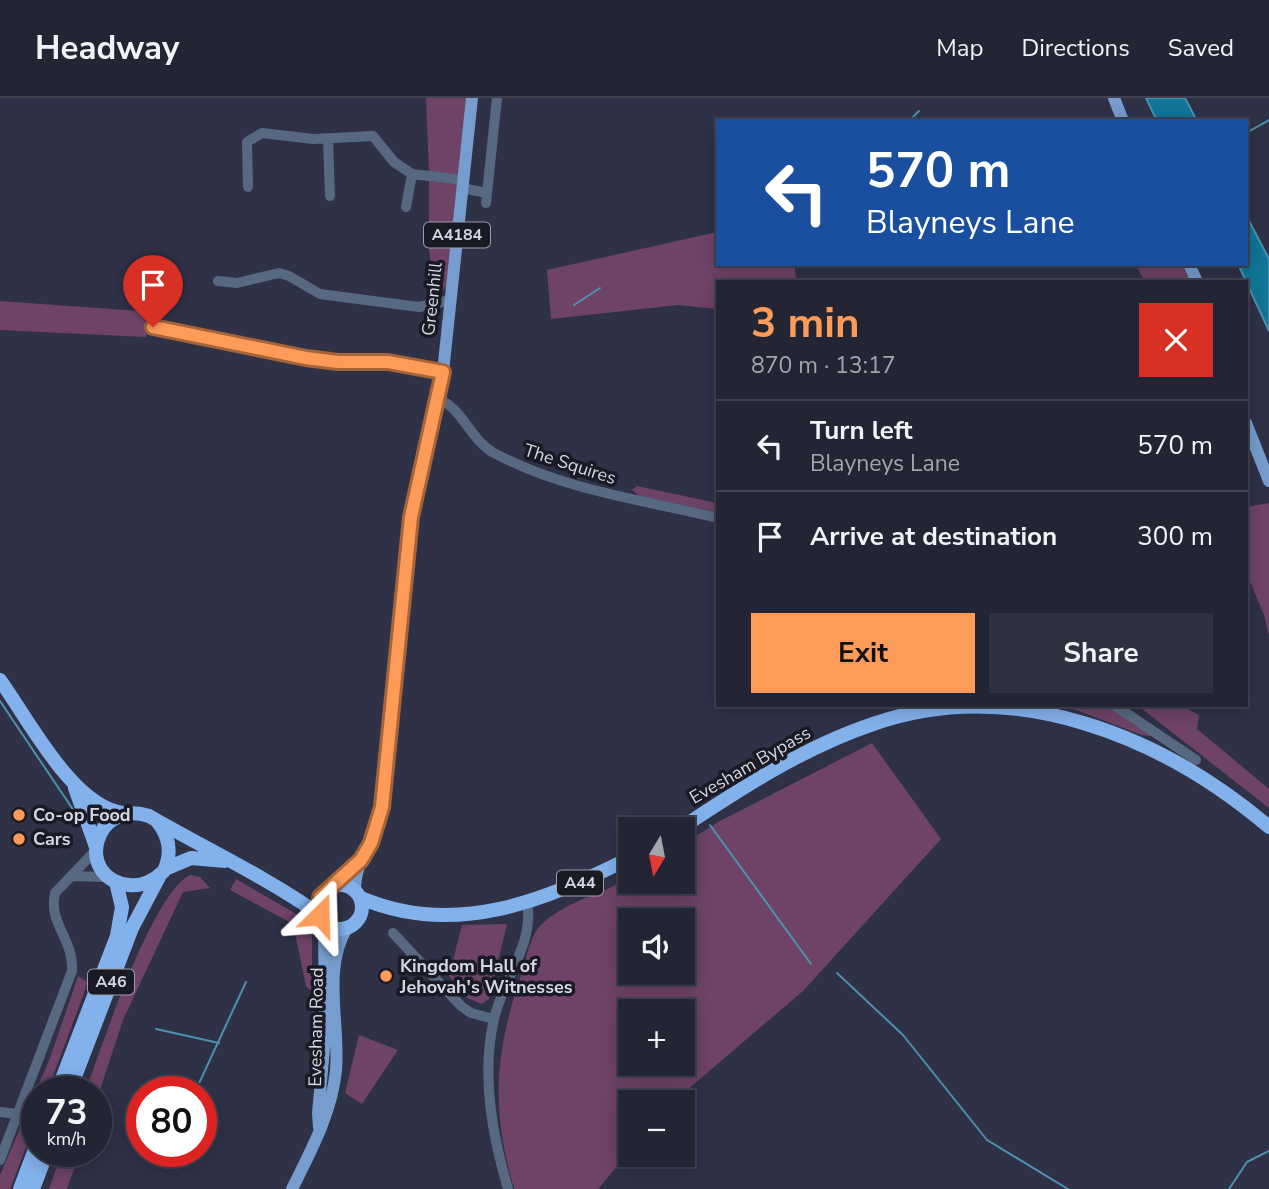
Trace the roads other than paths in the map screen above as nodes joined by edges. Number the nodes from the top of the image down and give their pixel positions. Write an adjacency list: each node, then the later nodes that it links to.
1 (472, 98): 7 (main road, Greenhill / A4184)
2 (497, 98): 7 (street)
3 (1114, 98): 4 (main road)
4 (1122, 119)
5 (327, 139): 6 (street); 8 (street); 9 (street)
6 (412, 174): 7 (street); 10 (street)
7 (462, 184): 12 (main road, Greenhill / A4184)
8 (248, 187)
9 (330, 196)
10 (406, 207)
11 (218, 281): 12 (street)
12 (450, 300): 14 (main road, Greenhill / A4184)
13 (153, 327): 14 (street)
14 (443, 372): 15 (main road, A4184)
15 (437, 399): 18 (street, The Squires); 30 (main road, A4184)
16 (1248, 428): 17 (main road)
17 (1269, 481)
18 (716, 518)
19 (0, 680): 22 (highway)
20 (1117, 707): 21 (street)
21 (1196, 760)
22 (64, 772): 23 (highway); 28 (highway)
23 (75, 787): 24 (highway); 29 (highway)
24 (123, 813): 26 (highway); 29 (highway)
25 (695, 819): 27 (highway, Evesham Bypass)
26 (157, 821): 28 (highway); 33 (highway)
27 (1269, 827)
28 (177, 831): 31 (highway)
29 (96, 848): 34 (street); 35 (highway)
30 (361, 860): 37 (main road, A4184); 38 (main road, A4184)
31 (229, 862): 33 (highway); 36 (highway)
32 (618, 864): 39 (highway, A44)
33 (162, 872): 35 (highway); 47 (highway, A46)
34 (71, 876): 35 (street); 49 (street)
35 (112, 880): 46 (highway, A46)
36 (282, 888): 37 (highway); 41 (highway)
37 (326, 890): 38 (highway); 41 (highway)
38 (358, 894): 40 (highway, A44); 42 (highway)
39 (527, 902): 40 (highway, A44); 45 (street)
40 (389, 910): 42 (highway, A44)
41 (322, 918): 43 (highway); 50 (main road, Evesham Road)
42 (359, 918): 43 (highway)
43 (347, 928): 50 (main road, Evesham Road)
44 (393, 933): 45 (street)
45 (494, 1019): 57 (street)
46 (63, 1076)
47 (75, 1076)
48 (0, 1112): 49 (street)
49 (17, 1114): 51 (street)
50 (320, 1127): 56 (main road, Evesham Road)
51 (0, 1160)
52 (28, 1167): 54 (highway)
53 (41, 1167): 55 (highway)
54 (20, 1189)
55 (33, 1189)
56 (292, 1189)
57 (508, 1189)

